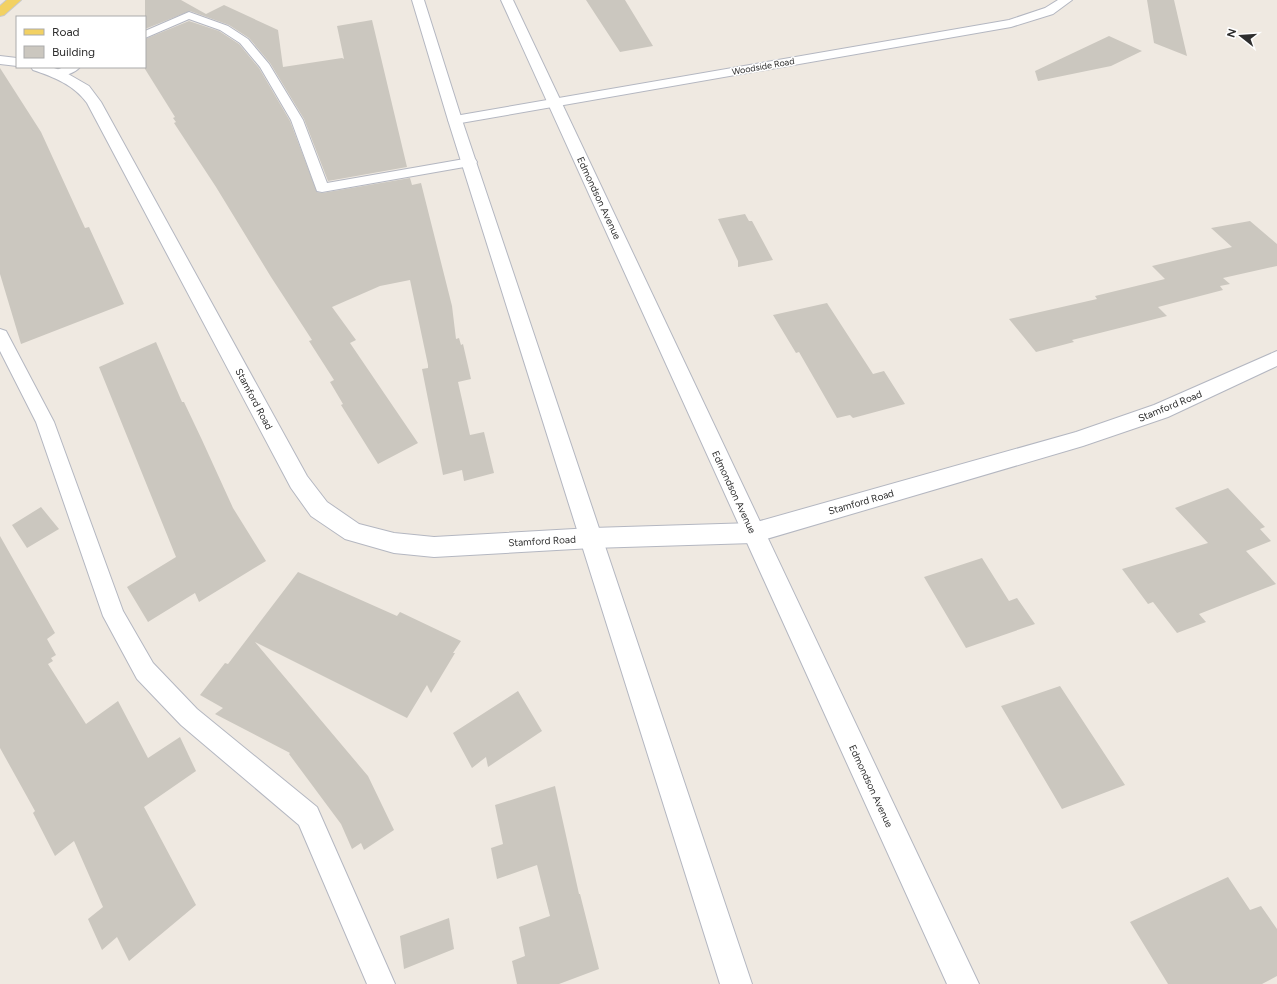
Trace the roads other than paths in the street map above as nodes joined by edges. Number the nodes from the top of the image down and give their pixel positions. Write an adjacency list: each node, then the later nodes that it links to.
1 (15, 0): 5 (main road)
2 (418, 0): 12 (street)
3 (507, 0): 11 (street, Edmondson Avenue)
4 (1066, 0): 11 (street, Woodside Road)
5 (0, 12)
6 (146, 35): 13 (lane)
7 (0, 60): 8 (street)
8 (16, 62)
9 (45, 68): 10 (street, Stamford Road)
10 (66, 71): 17 (street, Stamford Road)
11 (555, 102): 12 (street, Woodside Road); 16 (street, Edmondson Avenue)
12 (456, 120): 13 (street)
13 (470, 162): 17 (street)
14 (0, 336): 18 (lane)
15 (1277, 358): 16 (street, Stamford Road)
16 (753, 533): 17 (street, Stamford Road); 20 (street, Edmondson Avenue)
17 (592, 538): 19 (street)
18 (381, 984)
19 (736, 984)
20 (963, 984)

